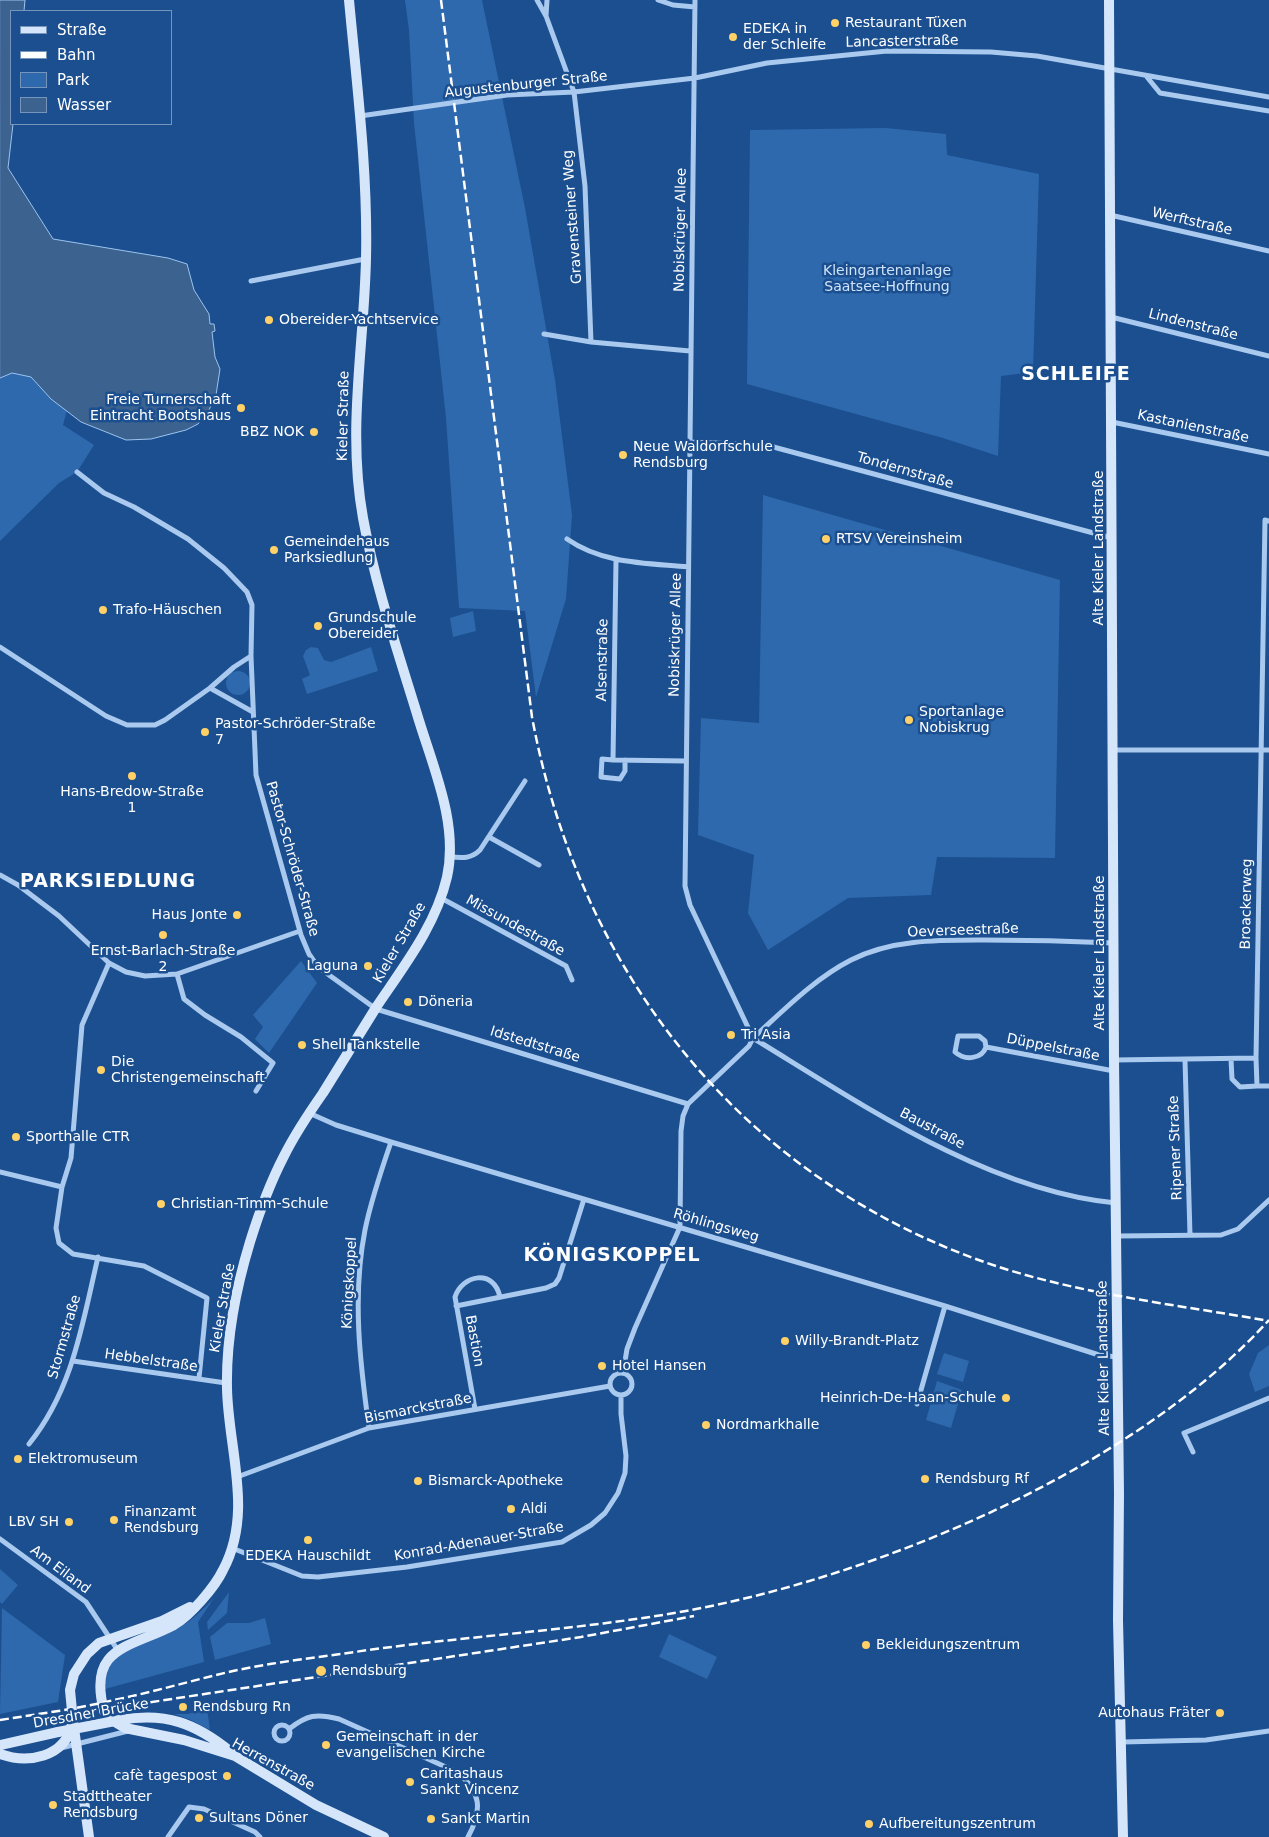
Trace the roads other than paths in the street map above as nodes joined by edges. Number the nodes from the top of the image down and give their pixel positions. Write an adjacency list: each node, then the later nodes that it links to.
1 (349, 0): 15 (main road, Kieler Straße)
2 (537, 0): 8 (street)
3 (547, 0): 8 (street)
4 (658, 0): 7 (street)
5 (695, 0): 7 (street, Nobiskrüger Allee)
6 (1108, 0): 9 (main road, Alte Kieler Landstraße)
7 (695, 7): 11 (street, Nobiskrüger Allee)
8 (546, 16): 12 (street, Gravensteiner Weg)
9 (1110, 68): 10 (street, Lancasterstraße); 11 (street, Lancasterstraße); 16 (main road, Alte Kieler Landstraße)
10 (1147, 76): 13 (street, Lancasterstraße); 14 (street)
11 (695, 78): 12 (street, Augustenburger Straße); 23 (street, Nobiskrüger Allee)
12 (574, 92): 15 (street, Augustenburger Straße); 22 (street, Gravensteiner Weg)
13 (1269, 97)
14 (1269, 111)
15 (360, 116): 18 (main road, Kieler Straße)
16 (1110, 215): 17 (street, Werftstraße); 20 (main road, Alte Kieler Landstraße)
17 (1269, 251)
18 (366, 258): 19 (street); 46 (main road, Kieler Straße)
19 (251, 280)
20 (1111, 318): 24 (street, Lindenstraße); 25 (main road, Alte Kieler Landstraße)
21 (544, 334): 22 (street)
22 (591, 342): 23 (street)
23 (690, 351): 26 (street, Nobiskrüger Allee)
24 (1269, 356)
25 (1112, 422): 27 (street, Kastanienstraße); 30 (main road, Alte Kieler Landstraße)
26 (690, 442): 30 (street, Tondernstraße); 33 (street, Nobiskrüger Allee)
27 (1269, 454)
28 (77, 472): 35 (street, Pastor-Schröder-Straße)
29 (1269, 521): 39 (street, Broackerweg)
30 (1112, 538): 38 (main road, Alte Kieler Landstraße)
31 (567, 539): 32 (street)
32 (616, 560): 33 (street); 41 (street, Alsenstraße)
33 (688, 567): 43 (street, Nobiskrüger Allee)
34 (0, 647): 36 (street)
35 (251, 656): 36 (street); 37 (street, Pastor-Schröder-Straße)
36 (210, 688): 37 (street)
37 (253, 712): 50 (street, Pastor-Schröder-Straße)
38 (1113, 750): 39 (street); 51 (main road, Alte Kieler Landstraße)
39 (1262, 750): 40 (street); 58 (street, Broackerweg)
40 (1269, 750)
41 (613, 760): 42 (street); 42 (street)
42 (625, 760): 43 (street)
43 (686, 762): 56 (street, Nobiskrüger Allee)
44 (525, 781): 45 (street)
45 (489, 837): 46 (street); 47 (street)
46 (450, 857): 49 (main road, Kieler Straße)
47 (539, 865)
48 (0, 875): 52 (street)
49 (441, 898): 54 (street, Missundestraße); 55 (main road, Kieler Straße)
50 (300, 931): 53 (street); 55 (street, Pastor-Schröder-Straße)
51 (1114, 943): 56 (street, Oeverseestraße); 60 (main road, Alte Kieler Landstraße)
52 (109, 963): 53 (street); 70 (street)
53 (177, 974): 65 (street)
54 (572, 980)
55 (376, 1009): 66 (street, Idstedtstraße); 67 (main road, Kieler Straße)
56 (754, 1038): 66 (street); 73 (street, Baustraße)
57 (986, 1047): 57 (street, Düppelstraße); 62 (street, Düppelstraße)
58 (1256, 1058): 59 (street); 63 (street, Broackerweg)
59 (1231, 1059): 61 (street); 63 (street)
60 (1114, 1060): 61 (street); 62 (main road, Alte Kieler Landstraße)
61 (1185, 1060): 75 (street, Ripener Straße)
62 (1115, 1071): 73 (main road, Alte Kieler Landstraße)
63 (1257, 1086): 64 (street)
64 (1269, 1086)
65 (256, 1091)
66 (688, 1104): 74 (street)
67 (309, 1113): 68 (street, Röhlingsweg); 85 (main road, Kieler Straße)
68 (391, 1142): 71 (street, Röhlingsweg); 91 (street, Königskoppel)
69 (0, 1172): 70 (street)
70 (62, 1187): 77 (street)
71 (584, 1199): 74 (street, Röhlingsweg); 78 (street, Bastion)
72 (1269, 1200): 75 (street)
73 (1116, 1203): 76 (main road, Alte Kieler Landstraße)
74 (680, 1227): 80 (street, Röhlingsweg); 83 (street)
75 (1190, 1235): 76 (street)
76 (1117, 1236): 81 (main road, Alte Kieler Landstraße)
77 (98, 1257): 82 (street, Stormstraße); 84 (street)
78 (500, 1297): 79 (street, Bastion); 79 (street, Bastion)
79 (456, 1306): 90 (street, Bastion)
80 (946, 1306): 81 (street, Röhlingsweg); 89 (street)
81 (1118, 1358): 104 (main road, Alte Kieler Landstraße)
82 (73, 1362): 84 (street, Hebbelstraße); 92 (street, Stormstraße)
83 (623, 1373): 86 (street); 87 (street)
84 (199, 1378): 85 (street, Hebbelstraße)
85 (226, 1383): 94 (main road, Kieler Straße)
86 (610, 1386): 87 (street); 90 (street, Bismarckstraße)
87 (621, 1396): 96 (street, Konrad-Adenauer-Straße)
88 (1269, 1398): 93 (street)
89 (917, 1404)
90 (475, 1409): 91 (street, Bismarckstraße)
91 (369, 1428): 94 (street, Bismarckstraße)
92 (29, 1444)
93 (1193, 1452)
94 (236, 1477): 96 (main road, Kieler Straße)
95 (0, 1539): 98 (street, Am Eiland)
96 (232, 1548): 97 (main road, Kieler Straße)
97 (196, 1604): 98 (main road, Kieler Straße); 99 (main road, Kieler Straße)
98 (109, 1639): 99 (street, Am Eiland); 100 (main road, Kieler Straße)
99 (118, 1650): 102 (main road)
100 (73, 1721): 106 (main road, Kieler Straße); 107 (main road)
101 (289, 1729): 115 (street)
102 (134, 1730): 106 (street, Herrenstraße); 109 (main road, Herrenstraße)
103 (1269, 1731): 104 (street)
104 (1122, 1742): 116 (main road, Alte Kieler Landstraße)
105 (0, 1744): 109 (main road, Dresdner Brücke, bridge)
106 (77, 1744): 107 (street, Herrenstraße); 111 (main road, Kieler Straße)
107 (57, 1750): 108 (main road, Herrenstraße)
108 (3, 1756)
109 (235, 1756): 110 (main road, Herrenstraße)
110 (374, 1834): 114 (main road, Herrenstraße)
111 (89, 1837)
112 (168, 1837): 113 (street)
113 (260, 1837)
114 (384, 1837)
115 (468, 1837)
116 (1123, 1837)

